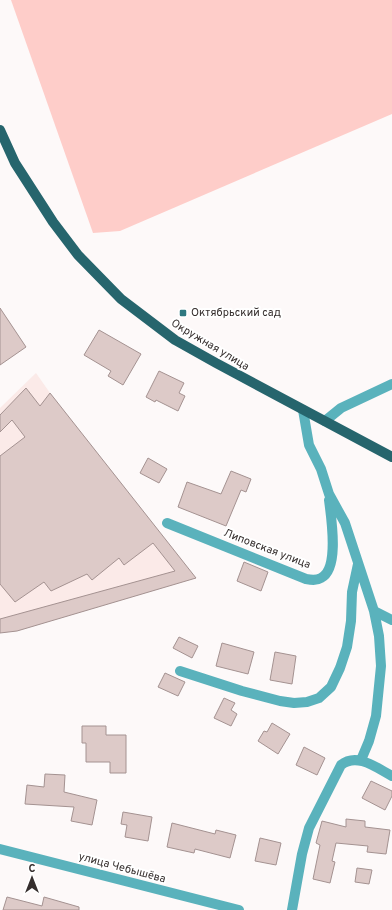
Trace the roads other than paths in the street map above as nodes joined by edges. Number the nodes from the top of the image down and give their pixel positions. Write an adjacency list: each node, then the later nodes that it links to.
1 (0, 130): 3 (main road, Окружная улица)
2 (392, 384): 4 (street)
3 (303, 410): 4 (main road, Окружная улица); 6 (street)
4 (325, 421): 5 (main road, Окружная улица)
5 (392, 457)
6 (329, 494): 7 (street, Липовская улица); 8 (street)
7 (167, 523)
8 (358, 564): 9 (street); 11 (street)
9 (374, 611): 10 (street); 12 (street)
10 (392, 620)
11 (180, 671)
12 (362, 760): 13 (street); 16 (street)
13 (392, 776)
14 (0, 849): 15 (street, улица Чебышёва)
15 (239, 910)
16 (292, 910)

